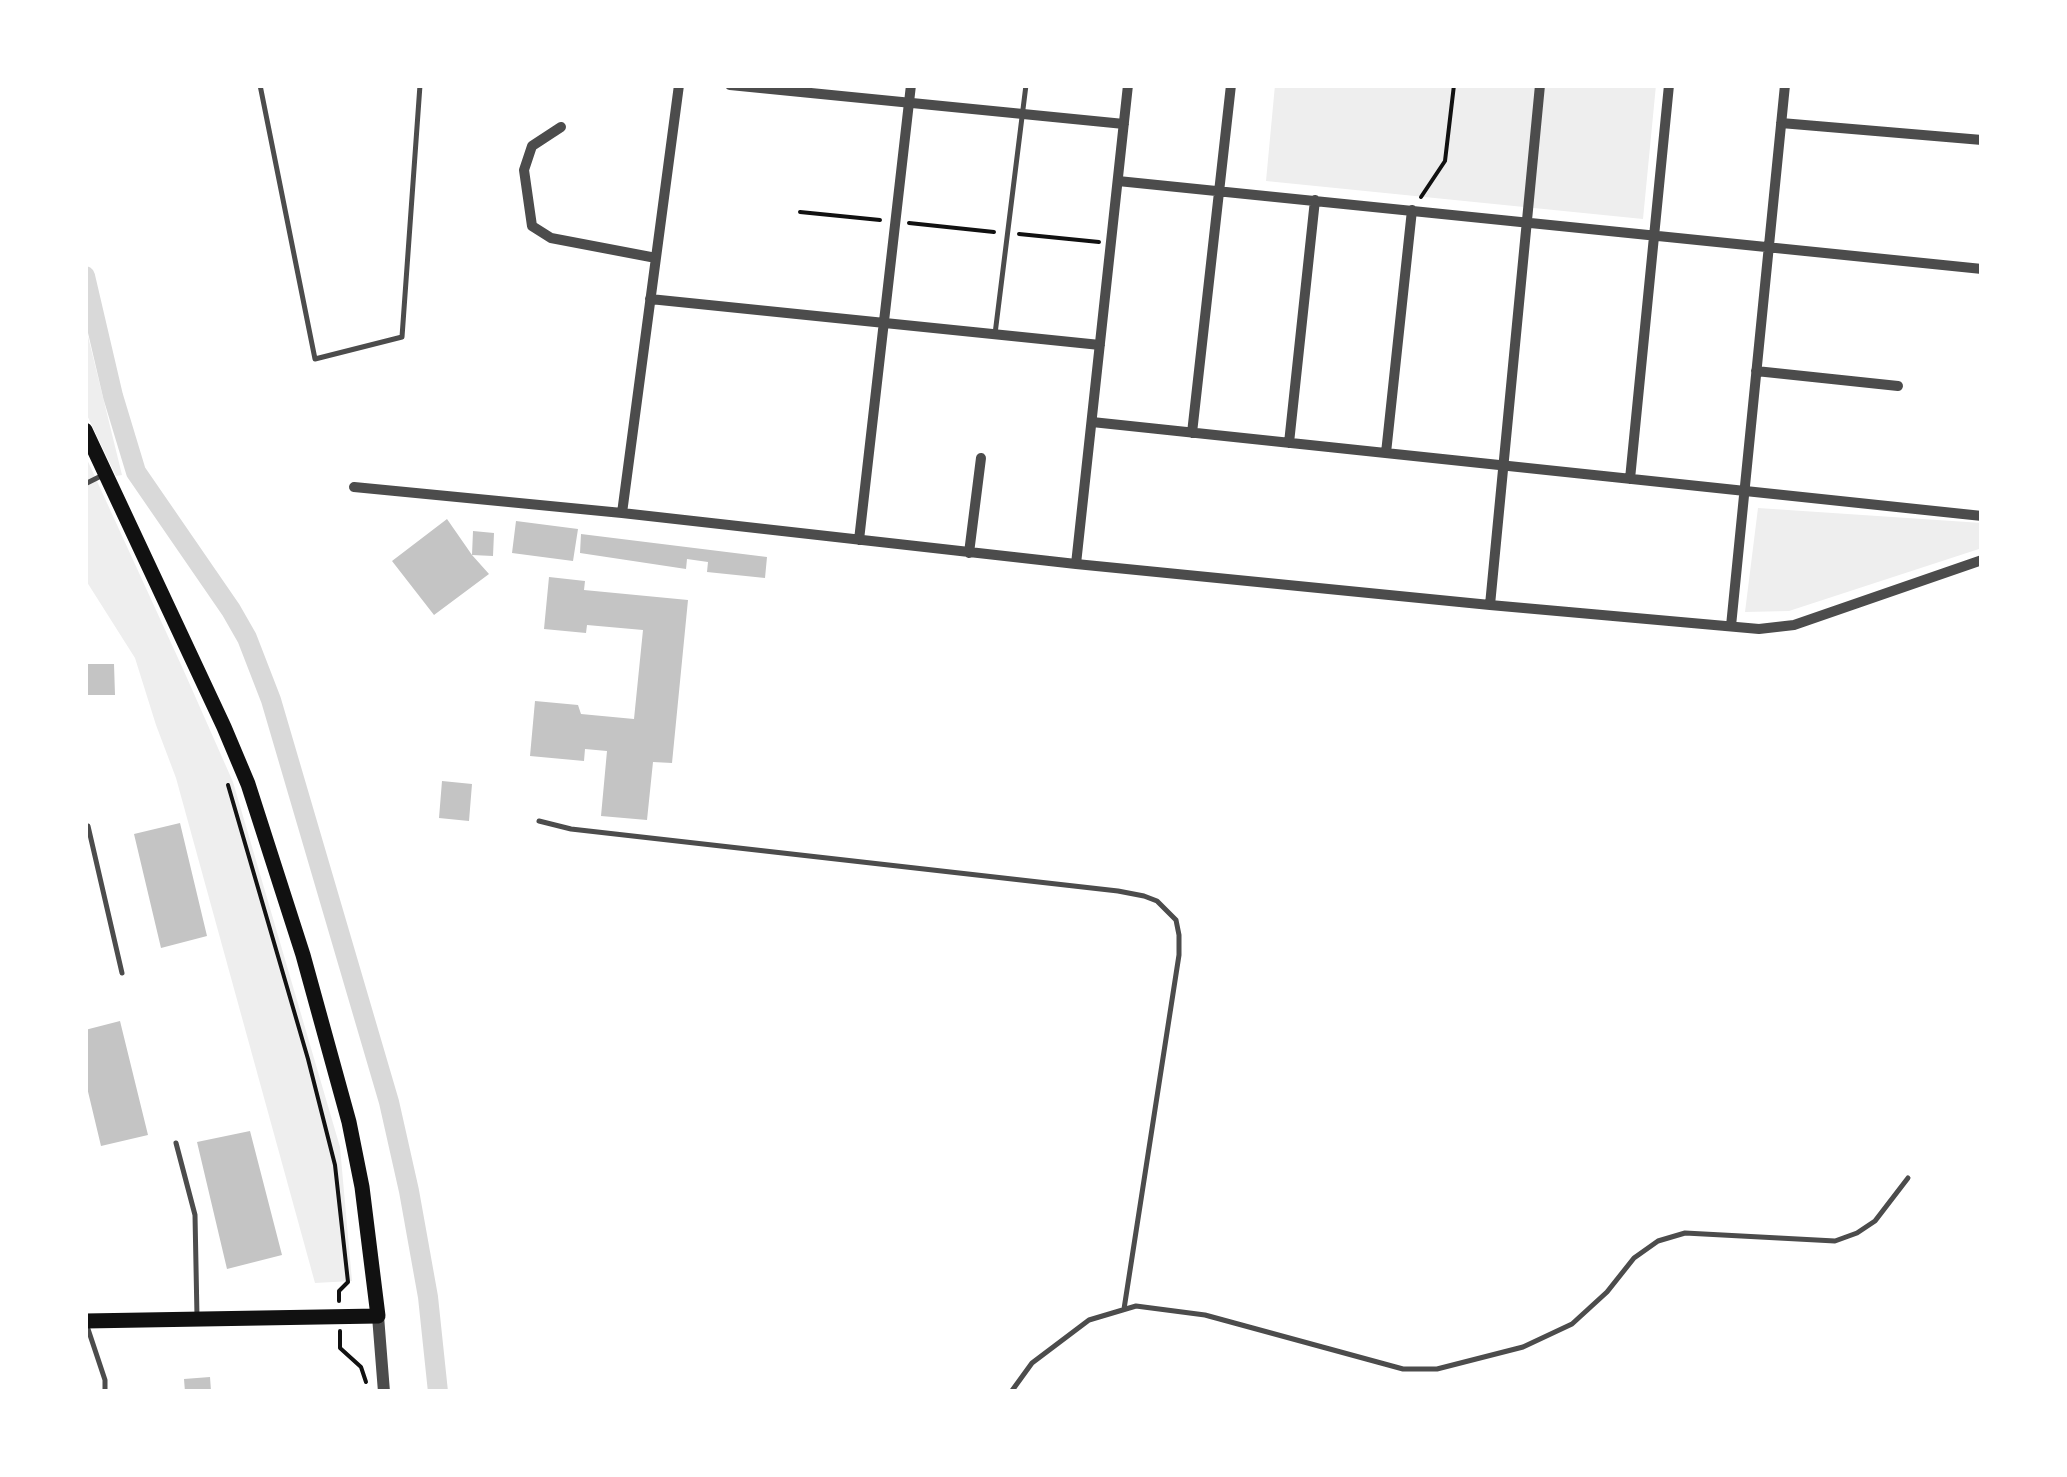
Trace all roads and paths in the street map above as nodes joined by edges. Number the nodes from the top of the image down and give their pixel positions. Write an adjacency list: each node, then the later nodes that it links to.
1 (260, 85): 2 (lane)
2 (420, 85)
3 (679, 85): 30 (street)
4 (730, 85): 13 (street)
5 (911, 85): 13 (street)
6 (1026, 85): 14 (lane)
7 (1128, 85): 16 (street)
8 (1231, 85): 20 (street)
9 (1454, 85): 22 (path)
10 (1540, 85): 25 (street)
11 (1669, 85): 27 (street)
12 (1785, 85): 15 (street)
13 (909, 102): 14 (street); 24 (street)
14 (1022, 114): 16 (street); 26 (lane)
15 (1781, 123): 18 (street); 29 (street)
16 (1124, 124): 19 (street)
17 (561, 127): 30 (street)
18 (1982, 140)
19 (1118, 180): 20 (street); 28 (street)
20 (1219, 190): 21 (street); 40 (street)
21 (1315, 200): 22 (street); 41 (street)
22 (1412, 210): 25 (street); 42 (street)
23 (800, 212): 24 (path)
24 (895, 222): 26 (path); 33 (street)
25 (1527, 222): 27 (street); 44 (street)
26 (1008, 233): 28 (path); 34 (lane)
27 (1654, 235): 29 (street); 46 (street)
28 (1111, 244): 35 (street)
29 (1769, 247): 31 (street); 36 (street)
30 (656, 258): 32 (street)
31 (1982, 270)
32 (650, 299): 33 (street); 50 (street)
33 (884, 322): 34 (street); 52 (street)
34 (995, 334): 35 (street)
35 (1100, 345): 38 (street)
36 (1756, 371): 37 (street); 49 (street)
37 (1898, 386)
38 (1092, 422): 40 (street); 55 (street)
39 (85, 430): 45 (main road)
40 (1192, 433): 41 (street)
41 (1289, 443): 42 (street)
42 (1386, 453): 44 (street)
43 (982, 458): 53 (street)
44 (1504, 466): 46 (street); 56 (street)
45 (106, 474): 47 (lane); 65 (main road)
46 (1630, 479): 49 (street)
47 (85, 484)
48 (354, 488): 50 (street)
49 (1744, 491): 51 (street); 57 (street)
50 (622, 512): 52 (street)
51 (1982, 516)
52 (859, 540): 53 (street)
53 (969, 553): 55 (street)
54 (1982, 560): 57 (street)
55 (1076, 564): 56 (street)
56 (1490, 605): 57 (street)
57 (1731, 626)
58 (227, 782): 66 (path)
59 (539, 822): 64 (lane)
60 (88, 826): 61 (lane)
61 (122, 973)
62 (176, 1143): 67 (lane)
63 (1908, 1178): 64 (lane)
64 (1124, 1309): 72 (lane)
65 (378, 1316): 66 (main road); 71 (street)
66 (340, 1317): 67 (main road); 70 (path)
67 (197, 1319): 68 (main road)
68 (85, 1321): 69 (lane)
69 (105, 1392)
70 (370, 1392)
71 (384, 1392)
72 (1011, 1392)

